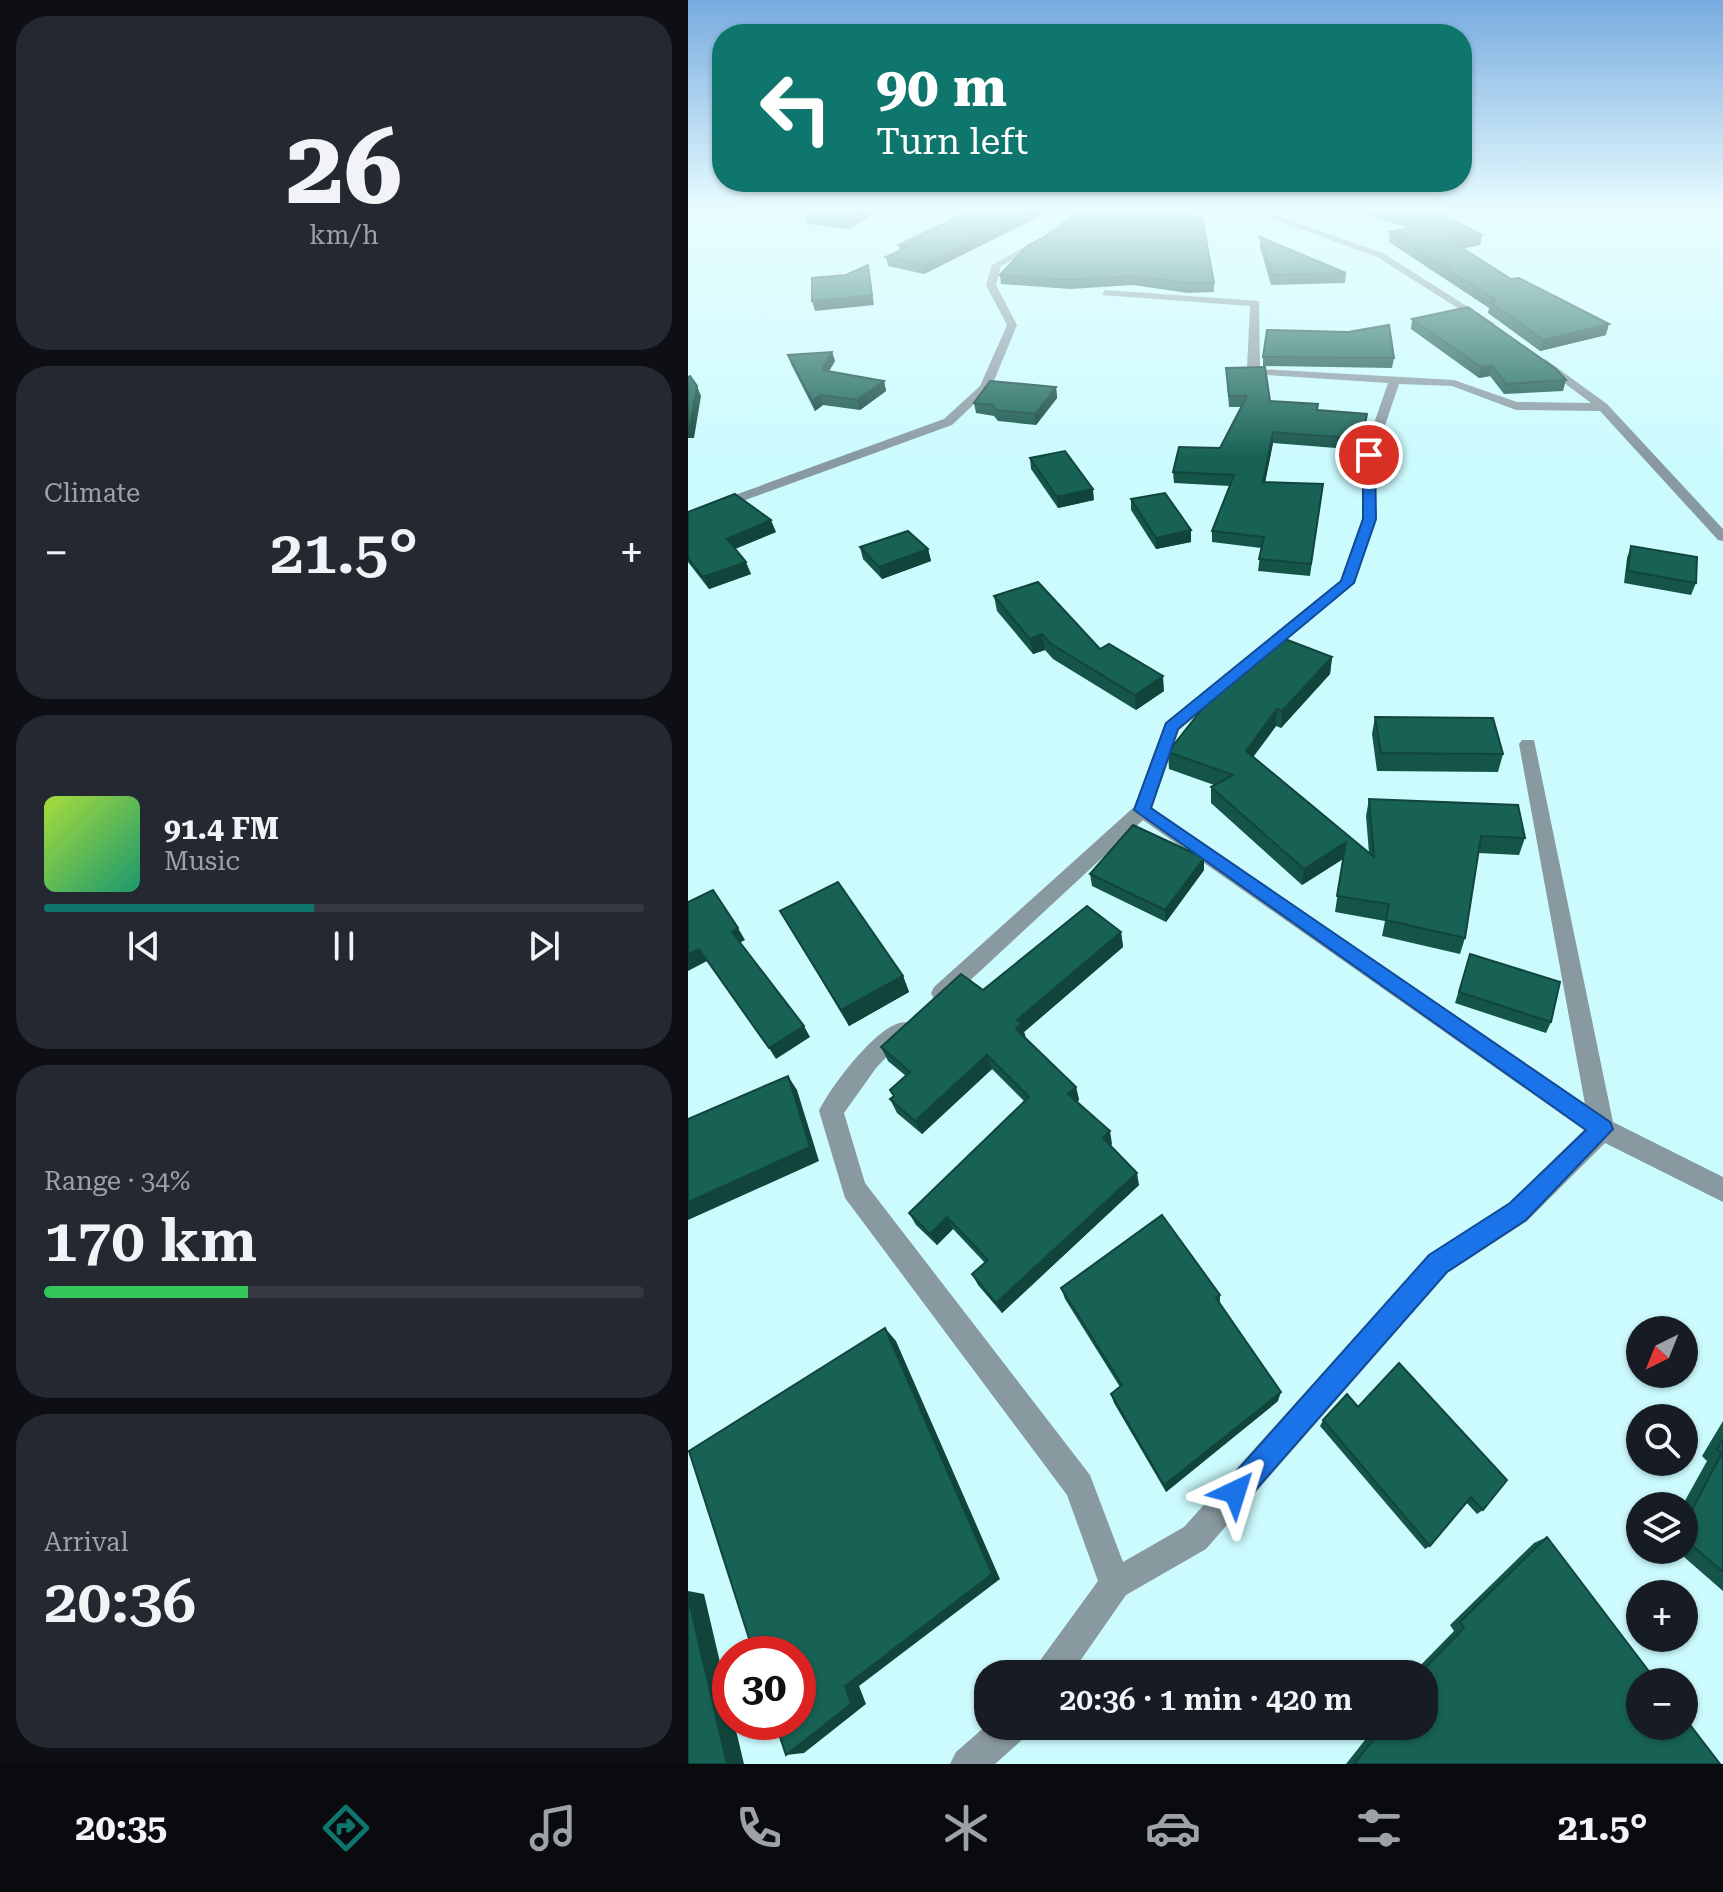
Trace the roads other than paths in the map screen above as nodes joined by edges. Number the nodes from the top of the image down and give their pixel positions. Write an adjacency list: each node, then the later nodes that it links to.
1 (995, 292): 8 (street)
2 (1443, 292): 4 (street)
3 (1105, 293): 6 (street)
4 (1502, 333)
5 (1528, 351): 7 (street)
6 (1395, 380): 7 (street); 11 (street)
7 (1603, 407): 9 (street)
8 (688, 517)
9 (1723, 537)
10 (1528, 744): 12 (street)
11 (1142, 810): 12 (street); 14 (street)
12 (1602, 1129): 13 (street); 14 (street)
13 (1723, 1190)
14 (1115, 1584): 15 (street)
15 (1061, 1660)
16 (996, 1740): 17 (street)
17 (968, 1764)

